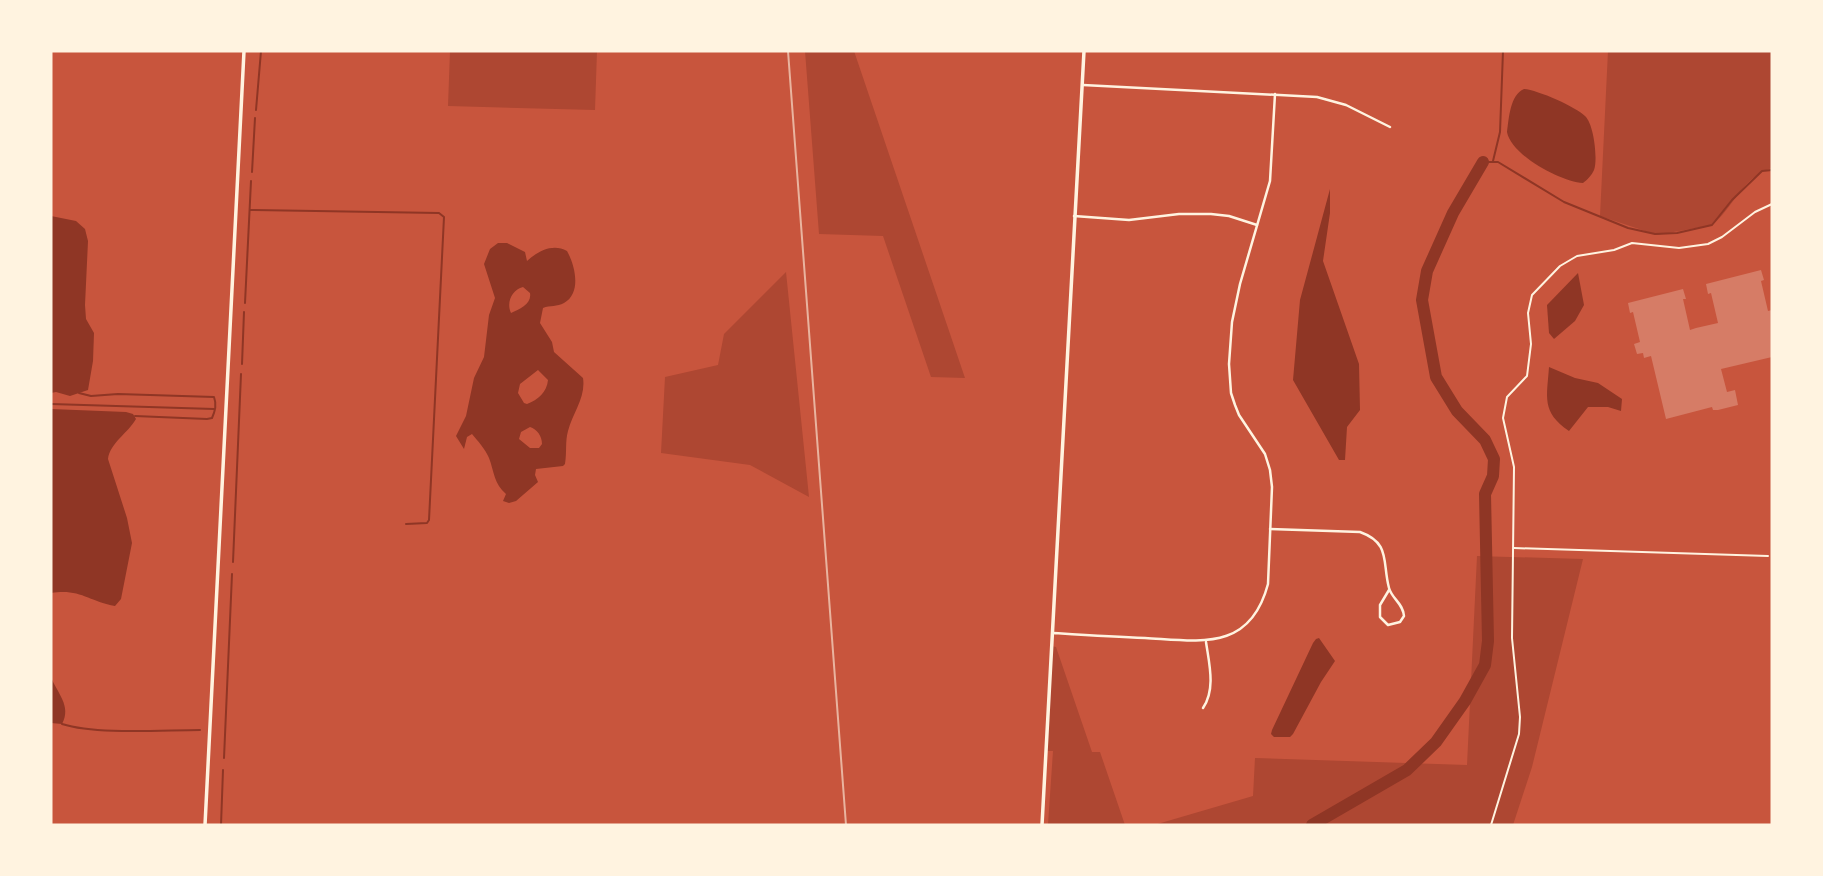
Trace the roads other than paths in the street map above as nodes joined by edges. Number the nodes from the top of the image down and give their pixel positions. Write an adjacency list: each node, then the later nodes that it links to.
1 (244, 51): 13 (street)
2 (1084, 51): 3 (street)
3 (1083, 85): 4 (street); 6 (street)
4 (1275, 94): 5 (street); 7 (street)
5 (1390, 127)
6 (1074, 216): 7 (street); 10 (street)
7 (1257, 225): 8 (street)
8 (1270, 529): 9 (street); 11 (street)
9 (1389, 590): 9 (street)
10 (1053, 633): 11 (street); 14 (street)
11 (1206, 642): 12 (street)
12 (1203, 708)
13 (205, 825)
14 (1042, 825)

